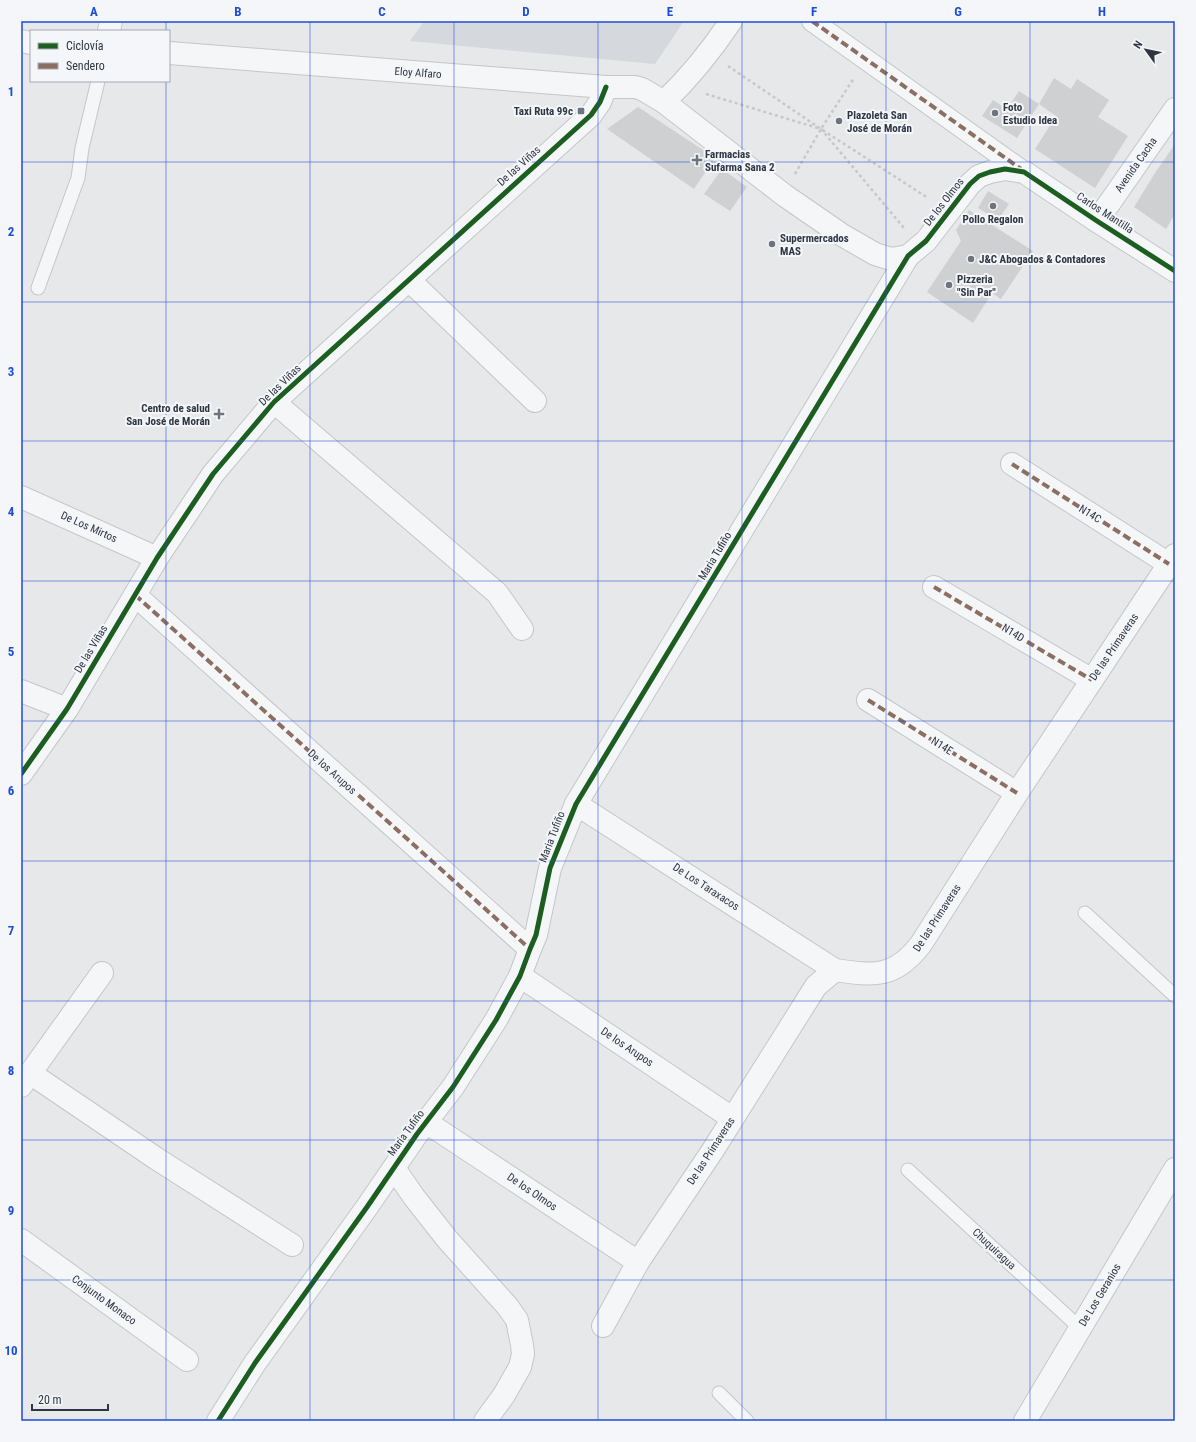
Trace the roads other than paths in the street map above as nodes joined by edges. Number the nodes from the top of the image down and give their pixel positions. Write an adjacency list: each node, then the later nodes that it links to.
1 (731, 21): 6 (street)
2 (812, 21): 8 (street)
3 (170, 53): 5 (street, Eloy Alfaro)
4 (98, 82): 13 (lane)
5 (606, 87): 6 (street, Eloy Alfaro); 12 (street, De las Viñas)
6 (664, 102): 10 (street, Eloy Alfaro)
7 (1175, 109): 9 (street, Avenida Cacha)
8 (1024, 172): 9 (street, Carlos Mantilla); 10 (street, De los Olmos)
9 (1097, 221): 11 (street, Carlos Mantilla)
10 (913, 252): 29 (street, Maria Tufiño)
11 (1175, 271)
12 (409, 280): 14 (street); 15 (street, De las Viñas)
13 (38, 288)
14 (535, 401)
15 (274, 402): 18 (street, De las Viñas); 22 (street)
16 (1012, 464): 19 (street, N14C)
17 (21, 497): 18 (street, De Los Mirtos)
18 (157, 558): 21 (street, De las Viñas)
19 (1172, 560): 23 (street, De las Primaveras)
20 (934, 587): 23 (street, N14D)
21 (135, 595): 26 (street, De las Viñas); 31 (street, De los Arupos)
22 (522, 629)
23 (1092, 680): 28 (street, De las Primaveras)
24 (21, 691): 26 (street)
25 (868, 700): 28 (street, N14E)
26 (67, 710): 27 (street, De las Viñas)
27 (21, 774)
28 (1017, 793): 32 (street, De las Primaveras)
29 (576, 804): 31 (street, Maria Tufiño); 32 (street, De Los Taraxacos)
30 (1085, 913): 35 (lane)
31 (530, 949): 34 (street, Maria Tufiño)
32 (835, 970): 37 (street, De las Primaveras)
33 (102, 973): 36 (street)
34 (520, 976): 37 (street, De los Arupos); 38 (street, Maria Tufiño)
35 (1175, 996)
36 (26, 1080): 43 (street)
37 (732, 1118): 44 (street, De las Primaveras)
38 (426, 1122): 39 (street, Maria Tufiño); 44 (street, De los Olmos)
39 (394, 1168): 49 (street, Maria Tufiño); 50 (street)
40 (1175, 1168): 46 (street, De Los Geranios)
41 (908, 1170): 46 (lane, Chuquiragua)
42 (21, 1240): 47 (street, Conjunto Monaco)
43 (292, 1245)
44 (638, 1262): 45 (street, De las Primaveras)
45 (603, 1326)
46 (1080, 1328): 52 (street, De Los Geranios)
47 (187, 1360)
48 (719, 1393): 51 (lane)
49 (218, 1421)
50 (485, 1421)
51 (747, 1421)
52 (1025, 1421)

